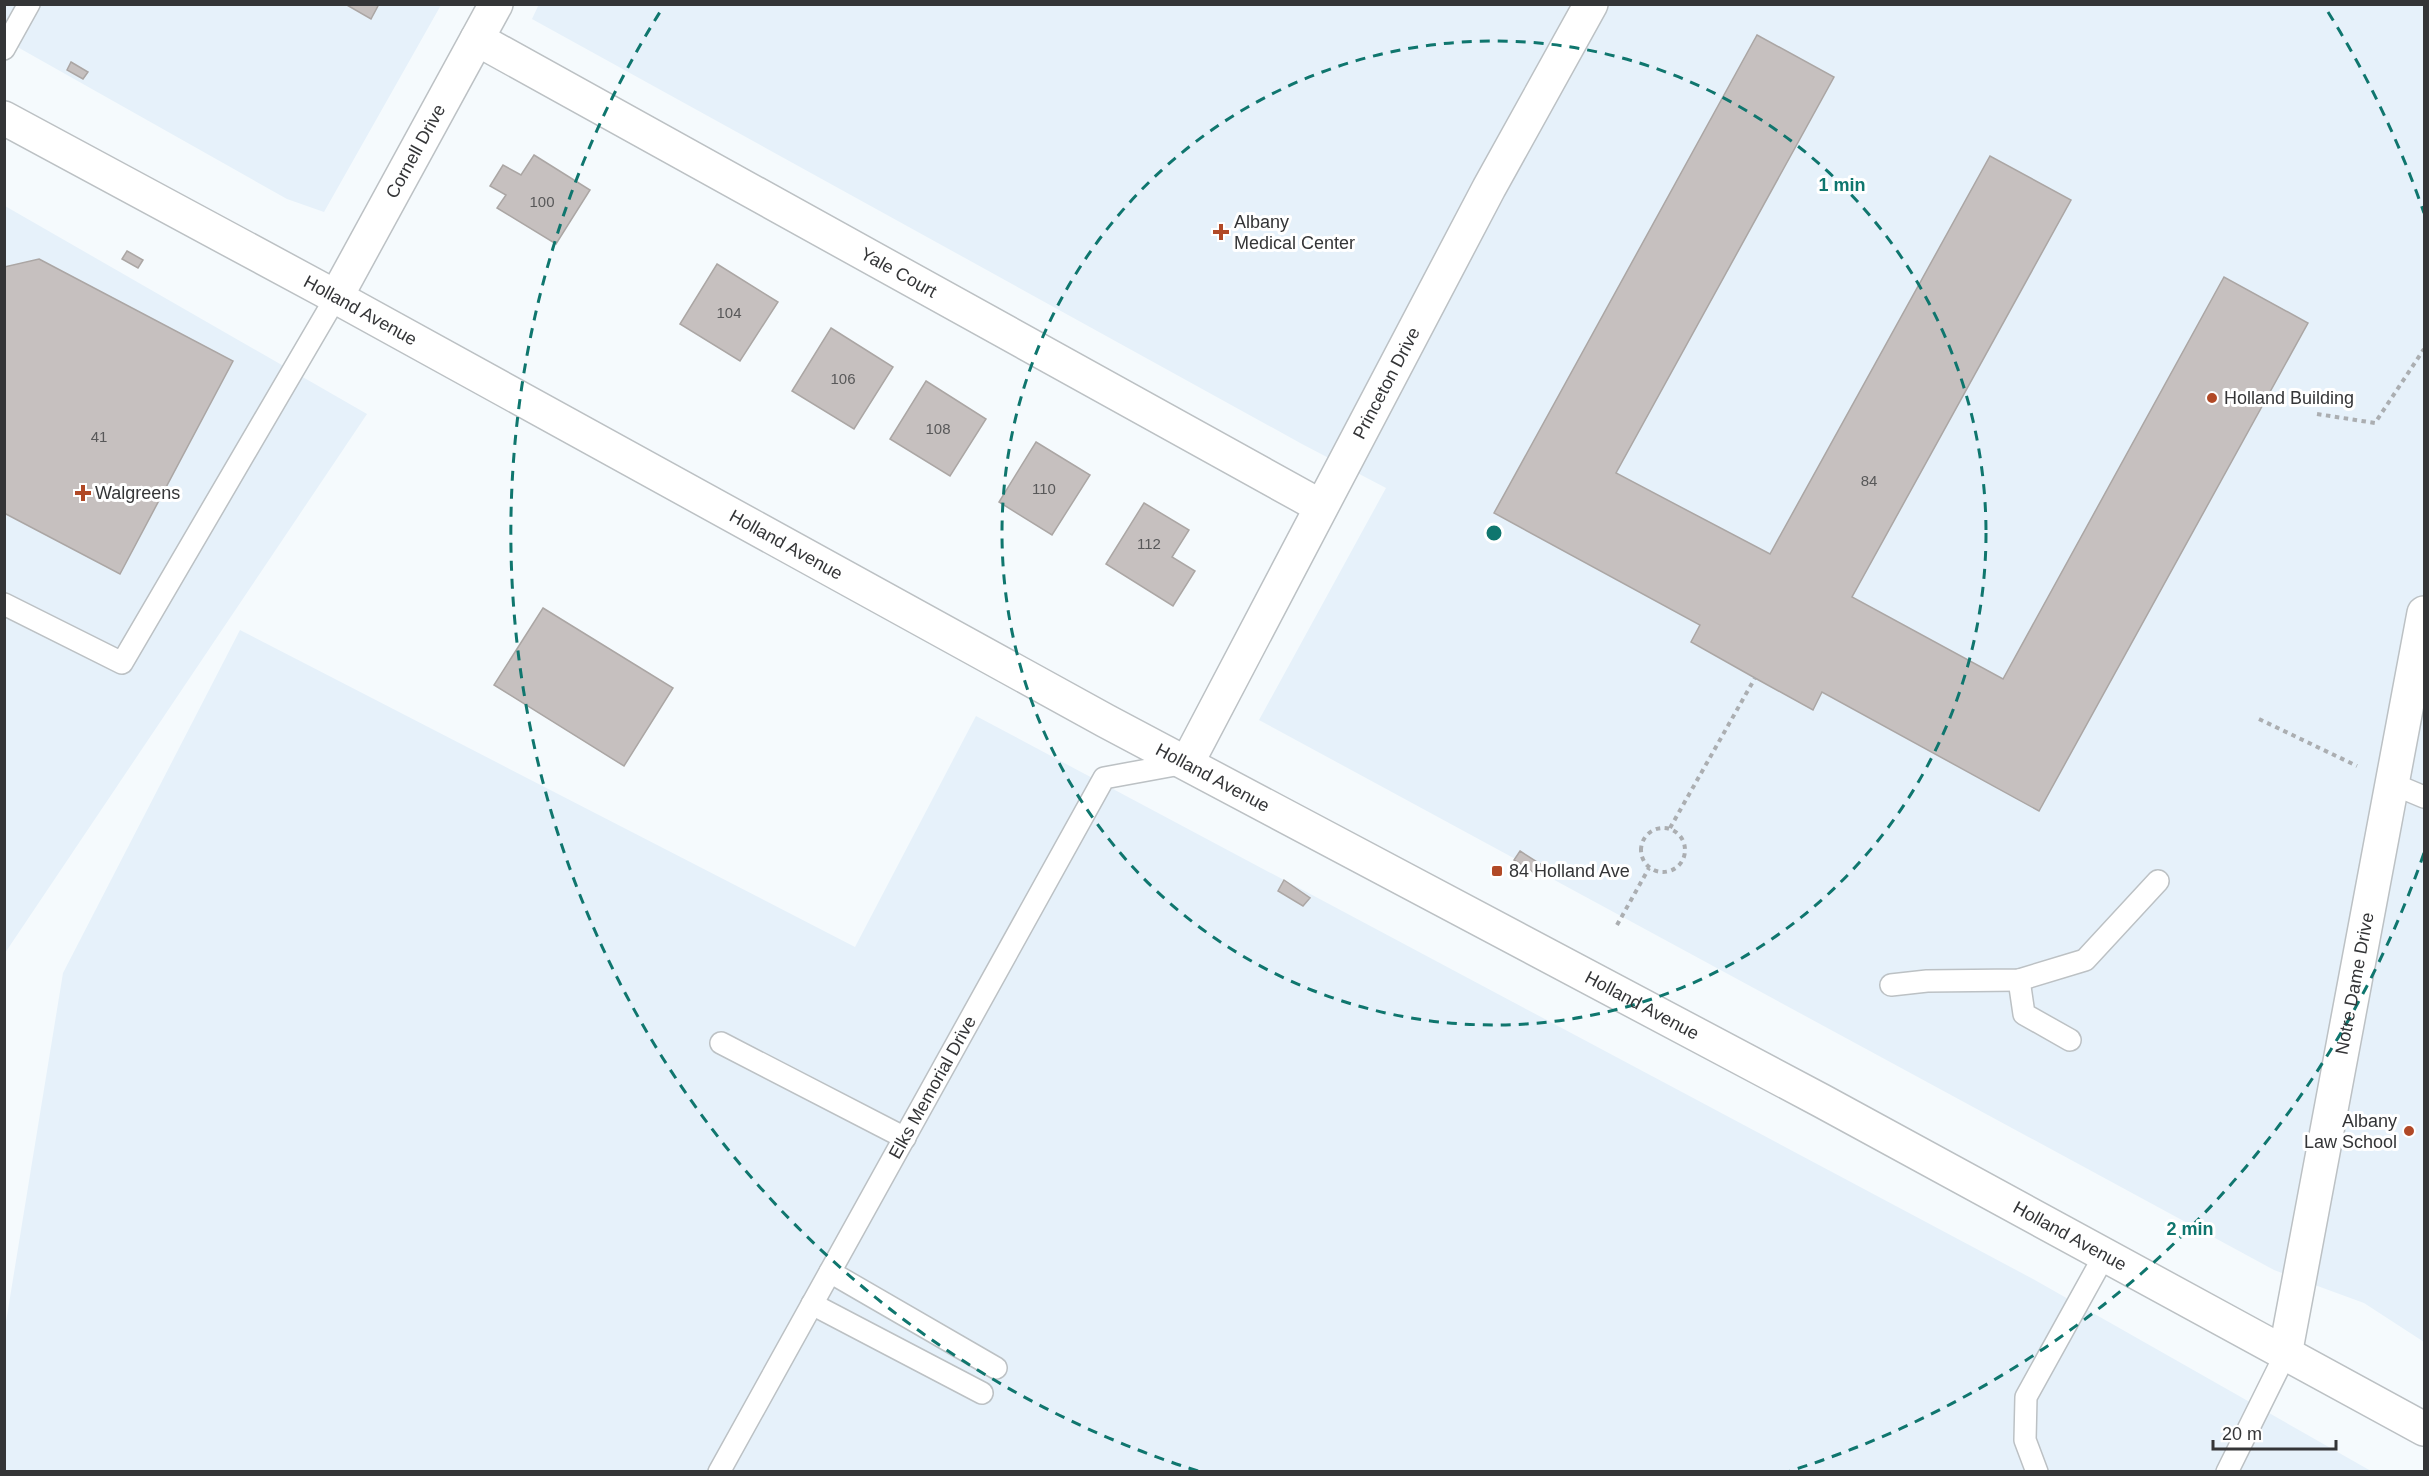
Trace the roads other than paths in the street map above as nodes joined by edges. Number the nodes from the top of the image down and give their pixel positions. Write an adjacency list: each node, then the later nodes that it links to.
1 (29, 4): 5 (lane)
2 (496, 4): 4 (street, Cornell Drive)
3 (1591, 4): 8 (street, Princeton Drive)
4 (477, 39): 7 (street, Cornell Drive); 8 (street, Yale Court)
5 (4, 49)
6 (4, 118): 7 (street, Holland Avenue)
7 (336, 297): 9 (lane); 11 (street, Holland Avenue)
8 (1320, 506): 11 (street, Princeton Drive)
9 (4, 604)
10 (2424, 613): 12 (street, Notre Dame Drive)
11 (1187, 763): 19 (lane, Elks Memorial Drive); 20 (street, Holland Avenue)
12 (2392, 784): 13 (lane); 23 (street, Notre Dame Drive)
13 (2424, 797)
14 (2158, 881): 15 (lane)
15 (2019, 980): 16 (lane); 17 (lane)
16 (1891, 985)
17 (2070, 1040)
18 (721, 1043): 19 (lane)
19 (904, 1138): 21 (lane, Elks Memorial Drive)
20 (2104, 1256): 23 (street, Holland Avenue); 28 (lane)
21 (830, 1272): 22 (lane, Elks Memorial Drive); 24 (lane)
22 (812, 1304): 25 (lane); 27 (lane, Elks Memorial Drive)
23 (2285, 1355): 26 (street, Holland Avenue); 29 (lane)
24 (996, 1368)
25 (982, 1393)
26 (2424, 1430)
27 (719, 1472)
28 (2037, 1472)
29 (2227, 1472)

